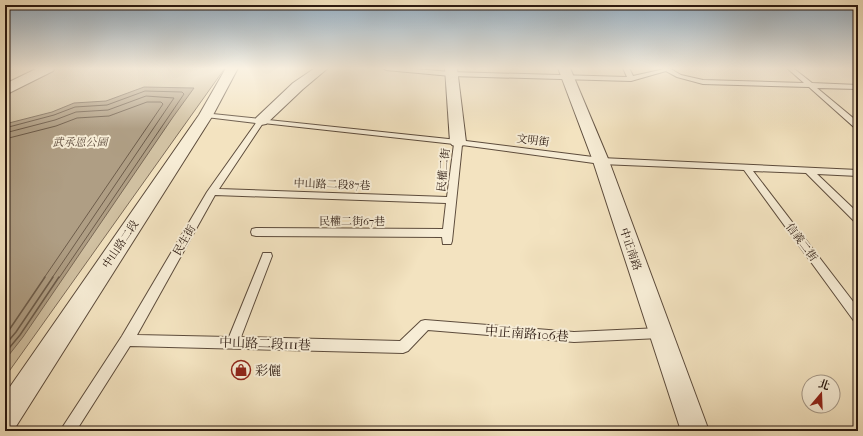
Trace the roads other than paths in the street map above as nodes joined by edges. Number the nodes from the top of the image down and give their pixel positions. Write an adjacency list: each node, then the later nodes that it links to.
1 (221, 88): 6 (street, 中山路二段)
2 (296, 88): 7 (street, 民生街)
3 (453, 88): 9 (street)
4 (573, 88): 10 (street, 中正南路)
5 (814, 88): 8 (lane)
6 (206, 115): 7 (lane, 文明街); 25 (street, 中山路二段)
7 (261, 121): 9 (lane, 文明街); 14 (lane, 民生街)
8 (858, 126)
9 (458, 142): 10 (lane, 文明街); 15 (lane, 民權二街)
10 (601, 160): 11 (lane, 文明街); 21 (street, 中正南路)
11 (746, 167): 12 (lane, 文明街); 20 (lane, 信義二街)
12 (809, 171): 13 (lane, 文明街); 16 (lane)
13 (858, 173)
14 (212, 192): 15 (lane, 中山路二段87巷); 22 (lane, 民生街)
15 (452, 200): 18 (lane, 民權二街)
16 (858, 219)
17 (256, 232): 18 (lane, 民權二街67巷)
18 (448, 237)
19 (267, 256): 23 (lane)
20 (858, 317)
21 (660, 333): 24 (lane, 中正南路106巷); 27 (street, 中正南路)
22 (127, 340): 23 (lane, 中山路二段111巷); 26 (lane, 民生街)
23 (233, 342): 24 (lane, 中山路二段111巷)
24 (403, 347)
25 (5, 418)
26 (68, 431)
27 (694, 431)

